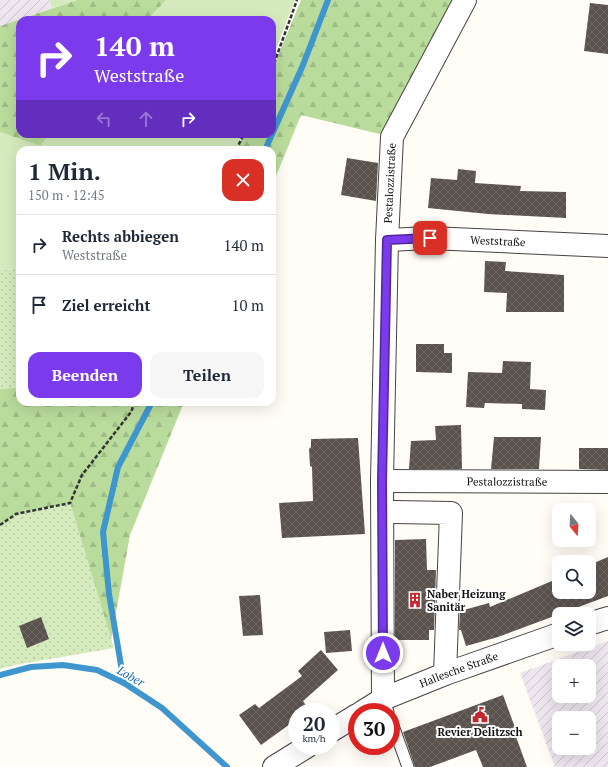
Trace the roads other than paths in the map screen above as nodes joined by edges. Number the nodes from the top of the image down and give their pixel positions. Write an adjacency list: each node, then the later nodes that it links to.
1 (464, 0): 2 (street, Pestalozzistraße)
2 (387, 240): 3 (street, Weststraße); 4 (street, Pestalozzistraße)
3 (608, 246)
4 (382, 481): 5 (street, Pestalozzistraße); 11 (street, Pestalozzistraße)
5 (608, 482)
6 (394, 512): 10 (street)
7 (608, 618): 8 (street)
8 (596, 622)
9 (552, 636): 10 (street, Hallesche Straße)
10 (445, 674): 12 (street, Hallesche Straße)
11 (386, 703)
12 (390, 703)
13 (400, 745): 16 (lane)
14 (293, 755): 15 (street)
15 (274, 767)
16 (408, 767)

